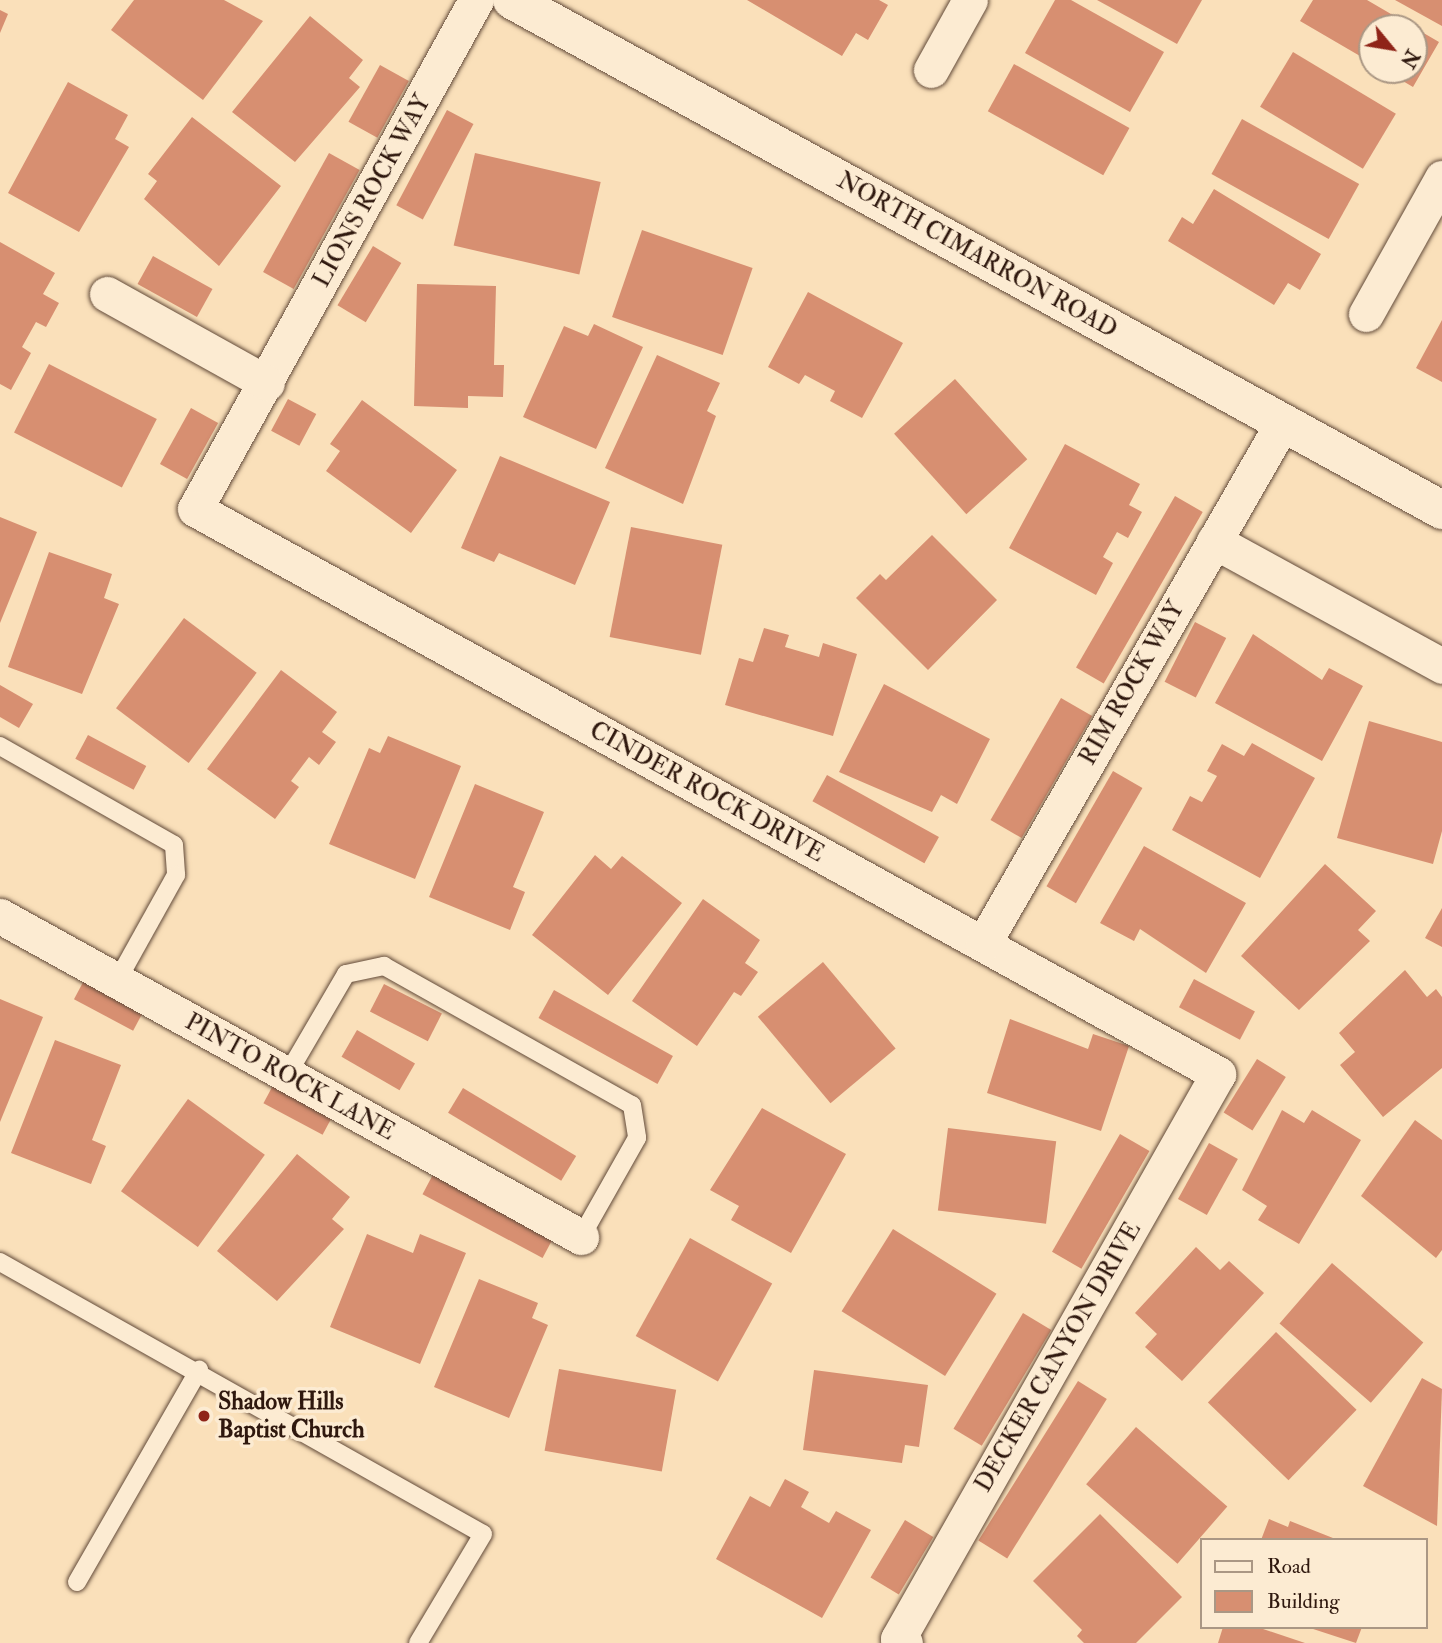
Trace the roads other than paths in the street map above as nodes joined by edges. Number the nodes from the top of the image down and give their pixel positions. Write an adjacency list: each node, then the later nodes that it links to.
1 (476, 0): 8 (street, LIONS ROCK WAY)
2 (512, 0): 9 (street, NORTH CIMARRON ROAD)
3 (970, 0): 4 (street)
4 (931, 69)
5 (1442, 178): 7 (street)
6 (107, 294): 8 (street)
7 (1366, 314)
8 (267, 383): 10 (street, LIONS ROCK WAY)
9 (1283, 422): 11 (street, NORTH CIMARRON ROAD); 12 (street, RIM ROCK WAY)
10 (195, 509): 16 (street, CINDER ROCK DRIVE)
11 (1442, 510)
12 (1214, 541): 13 (street); 16 (street, RIM ROCK WAY)
13 (1442, 666)
14 (0, 746): 17 (lane)
15 (0, 916): 17 (street, PINTO ROCK LANE)
16 (983, 944): 18 (street, CINDER ROCK DRIVE)
17 (117, 981): 19 (street, PINTO ROCK LANE)
18 (1218, 1074): 24 (street, DECKER CANYON DRIVE)
19 (288, 1075): 20 (street, PINTO ROCK LANE); 20 (lane)
20 (581, 1237)
21 (0, 1262): 22 (lane)
22 (199, 1370): 23 (lane); 25 (lane)
23 (77, 1582)
24 (902, 1641)
25 (418, 1643)

